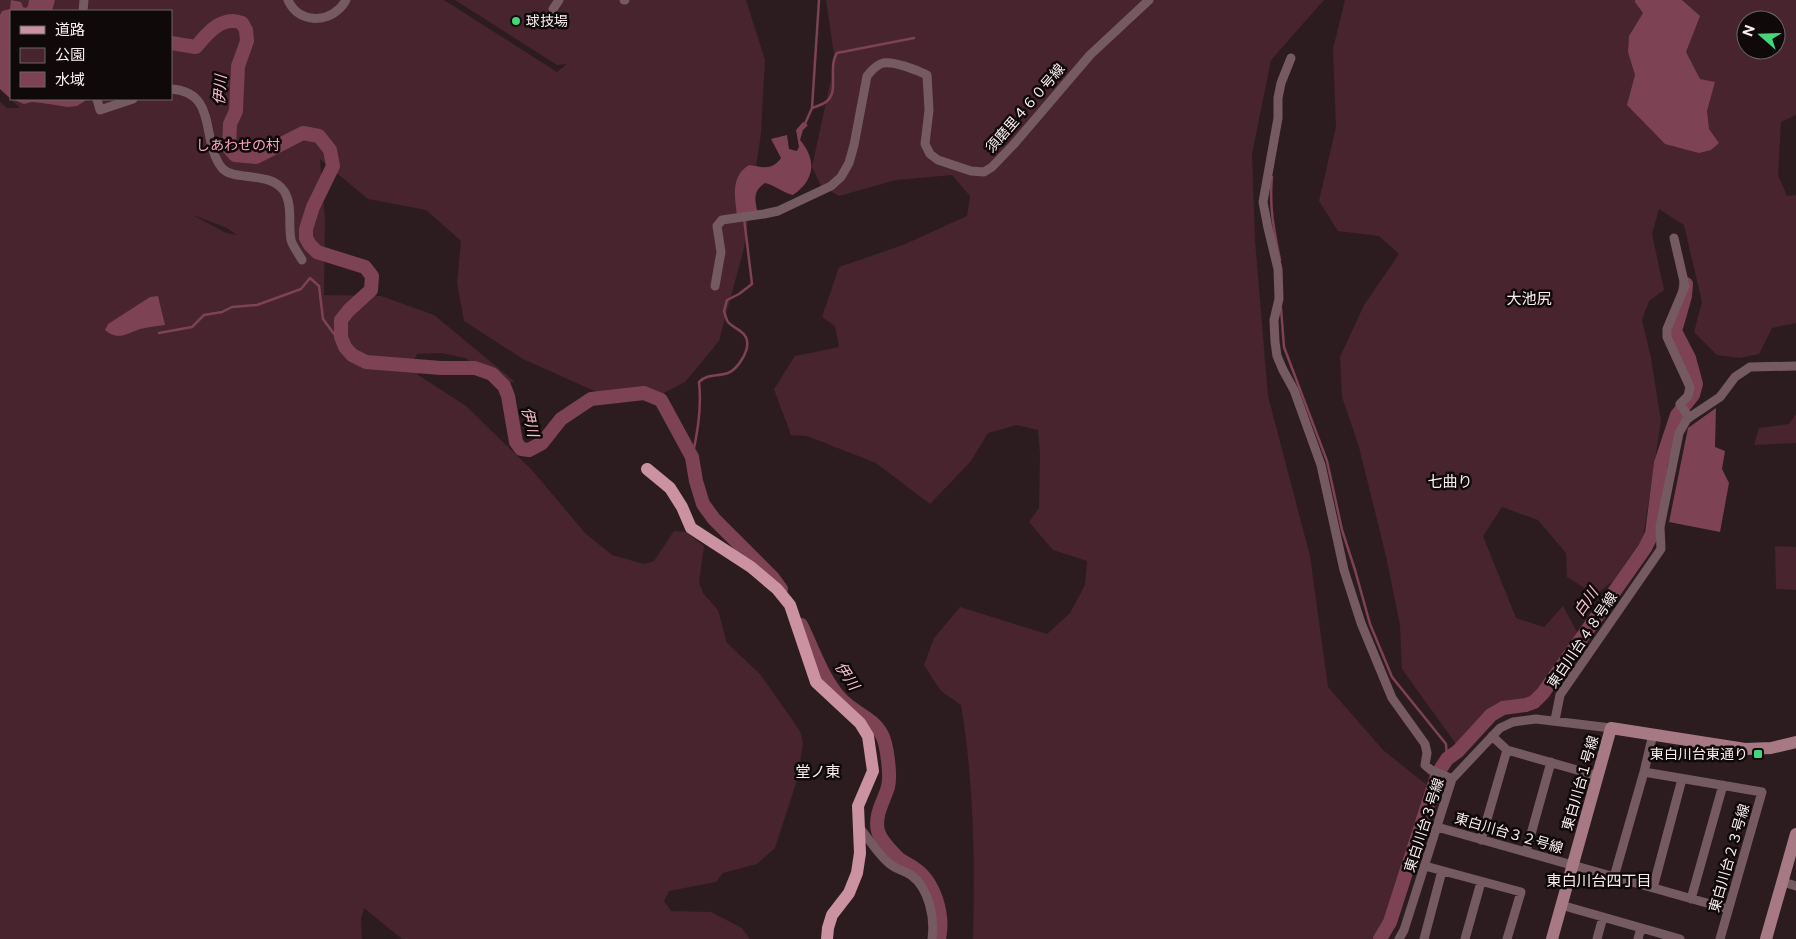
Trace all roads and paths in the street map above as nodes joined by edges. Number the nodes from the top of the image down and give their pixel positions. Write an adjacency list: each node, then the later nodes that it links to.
1 (288, 0): 2 (street)
2 (346, 0)
3 (559, 0): 5 (street)
4 (1149, 0): 12 (street, 須磨里４６０号線)
5 (553, 9)
6 (1291, 58): 26 (street)
7 (172, 89): 11 (street)
8 (97, 100): 9 (street)
9 (130, 100)
10 (1674, 238): 14 (street)
11 (302, 260)
12 (715, 286)
13 (1796, 366): 14 (street, 東白川台４８号線)
14 (1689, 418): 16 (street, 東白川台４８号線)
15 (647, 469): 29 (main road)
16 (1555, 720): 17 (street, 東白川台３号線); 19 (street, 東白川台３号線)
17 (1611, 728): 18 (street, 東白川台１号線); 24 (street, 東白川台１号線)
18 (1653, 734): 20 (street, 東白川台１号線); 23 (street)
19 (1492, 736): 21 (street); 26 (street, 東白川台３号線)
20 (1796, 742)
21 (1507, 750): 22 (street); 31 (street)
22 (1551, 762): 24 (street); 32 (street)
23 (1644, 772): 25 (street, 東白川台２３号線); 36 (street)
24 (1598, 776): 34 (street, 東白川台１号線)
25 (1682, 779): 27 (street, 東白川台２３号線); 40 (street)
26 (1452, 780): 28 (street, 東白川台３号線)
27 (1723, 786): 41 (street); 43 (street, 東白川台２３号線)
28 (1437, 827): 31 (street, 東白川台３２号線); 33 (street, 東白川台３号線)
29 (860, 828): 46 (main road); 47 (street)
30 (1796, 834): 38 (street)
31 (1481, 840): 32 (street, 東白川台３２号線)
32 (1526, 852): 34 (street, 東白川台３２号線)
33 (1425, 866): 35 (street); 48 (street, 東白川台３号線)
34 (1573, 866): 36 (street, 東白川台３２号線); 42 (street, 東白川台１号線)
35 (1442, 871): 37 (street); 49 (street)
36 (1614, 877): 40 (street, 東白川台３２号線)
37 (1481, 882): 50 (street); 51 (street)
38 (1783, 882): 39 (street); 57 (street)
39 (1796, 886)
40 (1653, 888): 41 (street, 東白川台３２号線)
41 (1691, 899): 43 (street, 東白川台３２号線)
42 (1561, 905): 44 (street); 52 (street, 東白川台１号線)
43 (1728, 909): 56 (street, 東白川台２３号線)
44 (1603, 917): 45 (street); 53 (street)
45 (1641, 928): 54 (street); 55 (street)
46 (827, 939)
47 (932, 939)
48 (1399, 939)
49 (1424, 939)
50 (1465, 939)
51 (1507, 939)
52 (1552, 939)
53 (1597, 939)
54 (1638, 939)
55 (1679, 939)
56 (1720, 939)
57 (1766, 939)

